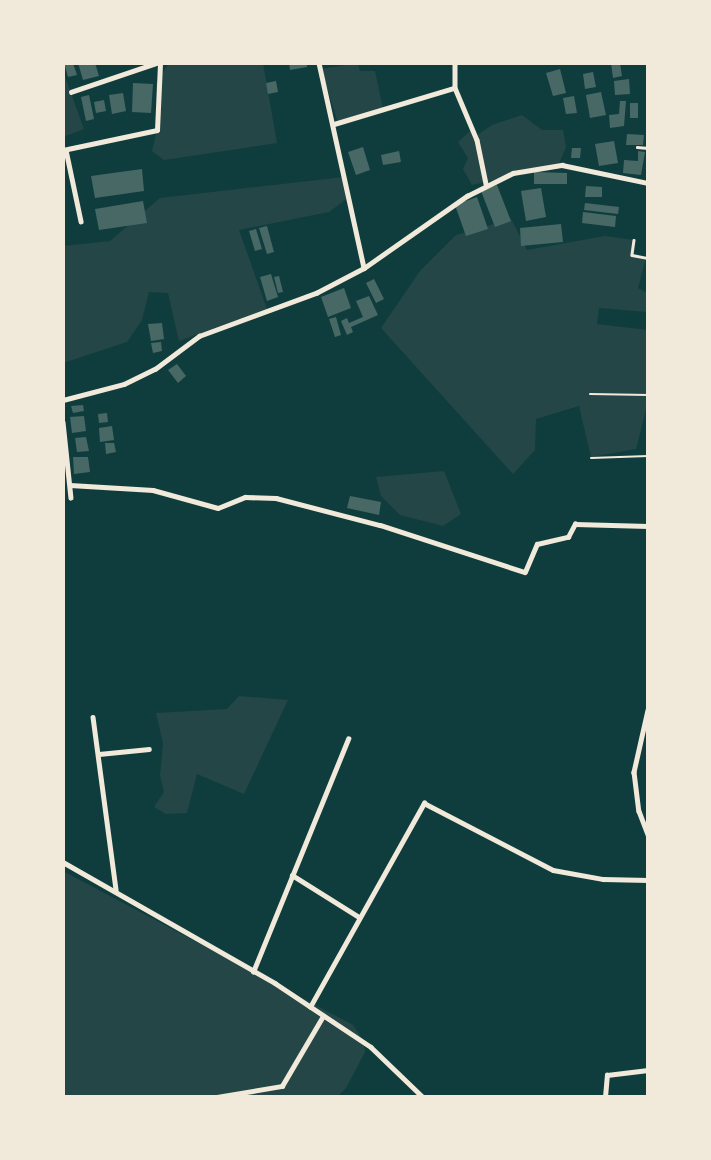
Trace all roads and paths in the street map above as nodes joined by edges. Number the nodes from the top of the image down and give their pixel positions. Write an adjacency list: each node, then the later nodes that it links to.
1 (158, 63): 5 (street); 9 (street)
2 (319, 63): 6 (street)
3 (455, 63): 4 (street)
4 (454, 88): 6 (street); 11 (street)
5 (71, 92)
6 (334, 124): 15 (street)
7 (637, 147): 8 (lane)
8 (648, 148)
9 (65, 150): 12 (street)
10 (648, 183): 11 (street)
11 (486, 184): 15 (street)
12 (81, 221)
13 (634, 240): 14 (lane)
14 (648, 258)
15 (364, 268): 18 (street)
16 (590, 394): 17 (path)
17 (648, 396)
18 (63, 400)
19 (63, 422): 22 (street)
20 (648, 456): 21 (path)
21 (591, 458)
22 (70, 485): 23 (street); 24 (street)
23 (71, 498)
24 (648, 526)
25 (648, 710): 30 (street)
26 (93, 717): 29 (street)
27 (348, 739): 32 (street)
28 (149, 749): 29 (street)
29 (99, 754): 34 (street)
30 (648, 835)
31 (63, 862): 34 (street)
32 (292, 875): 35 (street); 36 (street)
33 (648, 880): 35 (street)
34 (116, 890): 36 (street)
35 (359, 917): 37 (street)
36 (253, 972): 37 (street)
37 (310, 1007): 38 (street)
38 (323, 1016): 40 (street); 41 (street)
39 (648, 1070): 42 (street)
40 (217, 1097)
41 (423, 1097)
42 (605, 1097)

